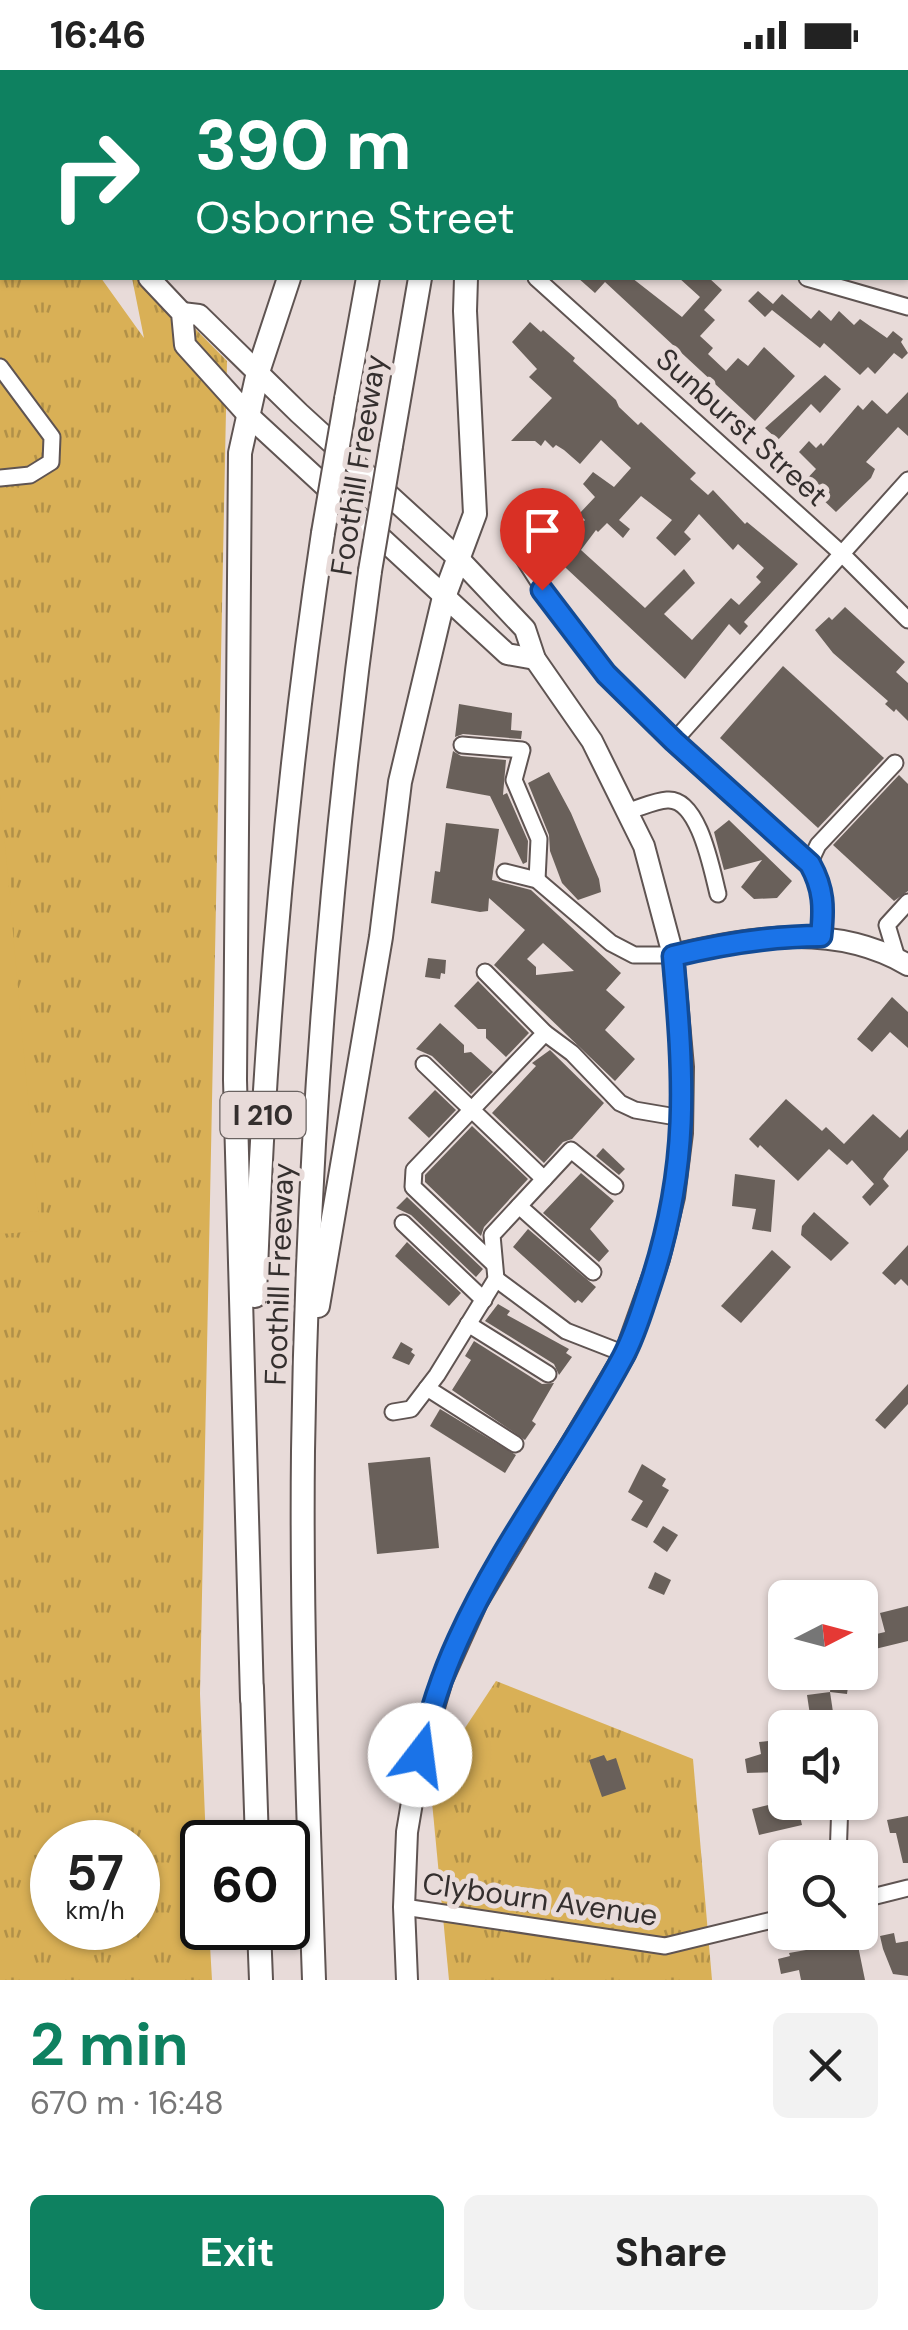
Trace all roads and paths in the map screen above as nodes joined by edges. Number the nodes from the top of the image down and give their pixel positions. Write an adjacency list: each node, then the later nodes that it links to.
1 (151, 280): 9 (main road)
2 (288, 280): 11 (highway)
3 (368, 280): 52 (highway, Foothill Freeway / I 210, bridge)
4 (420, 280): 47 (highway, Foothill Freeway / I 210, bridge)
5 (466, 280): 17 (highway)
6 (538, 280): 16 (street, Sunburst Street)
7 (814, 280): 8 (street)
8 (908, 307)
9 (182, 314): 11 (main road); 12 (main road)
10 (0, 367): 13 (street)
11 (258, 372): 12 (highway); 17 (main road)
12 (248, 416): 18 (main road); 52 (highway)
13 (0, 478)
14 (908, 480): 16 (street)
15 (516, 546): 21 (street)
16 (840, 553): 19 (street, Sunburst Street); 21 (street)
17 (459, 559): 18 (highway); 20 (main road)
18 (444, 597): 20 (main road); 47 (highway)
19 (908, 620)
20 (535, 659): 24 (main road)
21 (674, 741): 25 (street)
22 (462, 746): 27 (street)
23 (895, 763): 25 (street)
24 (628, 811): 28 (street); 31 (main road)
25 (810, 864): 30 (street)
26 (506, 872): 27 (street)
27 (537, 880): 31 (street)
28 (718, 894)
29 (908, 902): 32 (street)
30 (821, 936): 31 (main road); 32 (main road)
31 (673, 956): 37 (main road)
32 (902, 961)
33 (484, 972): 34 (street)
34 (545, 1033): 36 (street); 37 (street)
35 (424, 1064): 36 (street)
36 (472, 1109): 38 (street); 42 (street)
37 (682, 1118): 46 (main road)
38 (544, 1179): 39 (street); 40 (street)
39 (616, 1186)
40 (519, 1206): 42 (street); 43 (street)
41 (403, 1223): 44 (street)
42 (495, 1271): 44 (street); 46 (street)
43 (593, 1272)
44 (484, 1300): 45 (street)
45 (468, 1324): 48 (street); 49 (street)
46 (625, 1354): 56 (main road)
47 (305, 1373): 59 (highway, Foothill Freeway / I 210)
48 (548, 1374)
49 (427, 1388): 50 (street); 51 (street)
50 (393, 1412)
51 (515, 1444)
52 (252, 1699): 53 (highway, Foothill Freeway / I 210)
53 (256, 1820)
54 (908, 1888): 55 (street)
55 (878, 1896)
56 (404, 1907): 57 (street, Clybourn Avenue); 61 (main road)
57 (768, 1922)
58 (260, 1950): 60 (highway)
59 (314, 1977)
60 (261, 1980)
61 (406, 1980)

